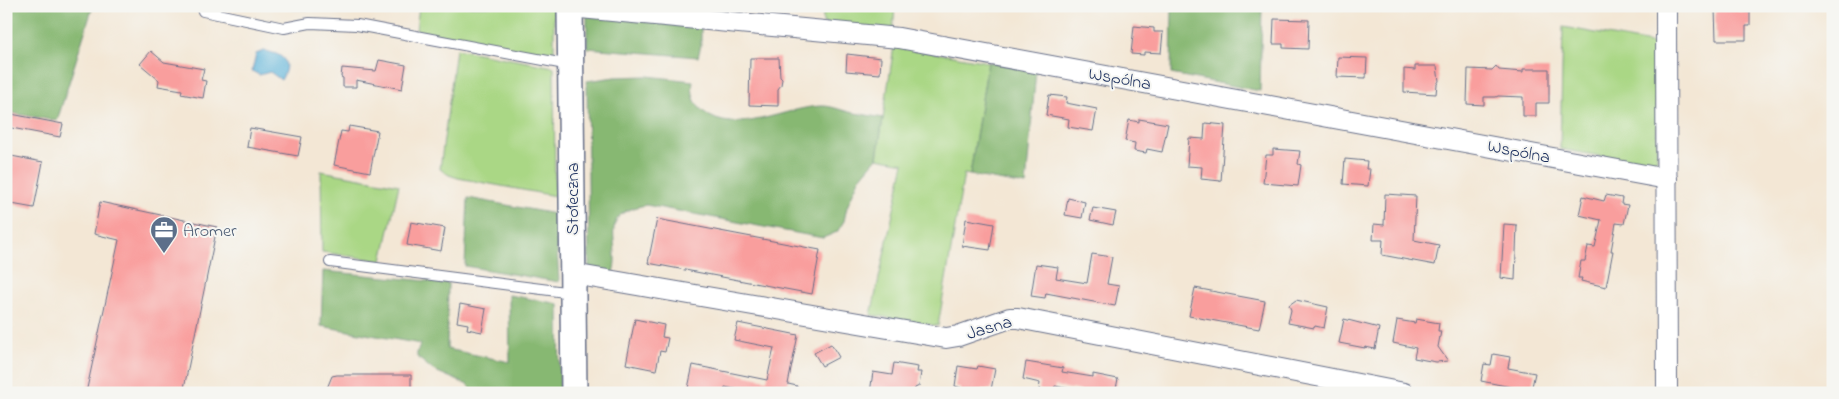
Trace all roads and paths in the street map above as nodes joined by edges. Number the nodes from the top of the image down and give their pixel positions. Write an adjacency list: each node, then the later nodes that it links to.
1 (1666, 6): 5 (street)
2 (570, 7): 4 (street, Stołeczna); 5 (street, Wspólna)
3 (202, 11): 4 (lane)
4 (571, 65): 7 (street, Stołeczna)
5 (1667, 179): 10 (street)
6 (330, 262): 7 (lane)
7 (573, 284): 8 (street, Stołeczna); 9 (street, Jasna)
8 (574, 393)
9 (1404, 393)
10 (1667, 393)

